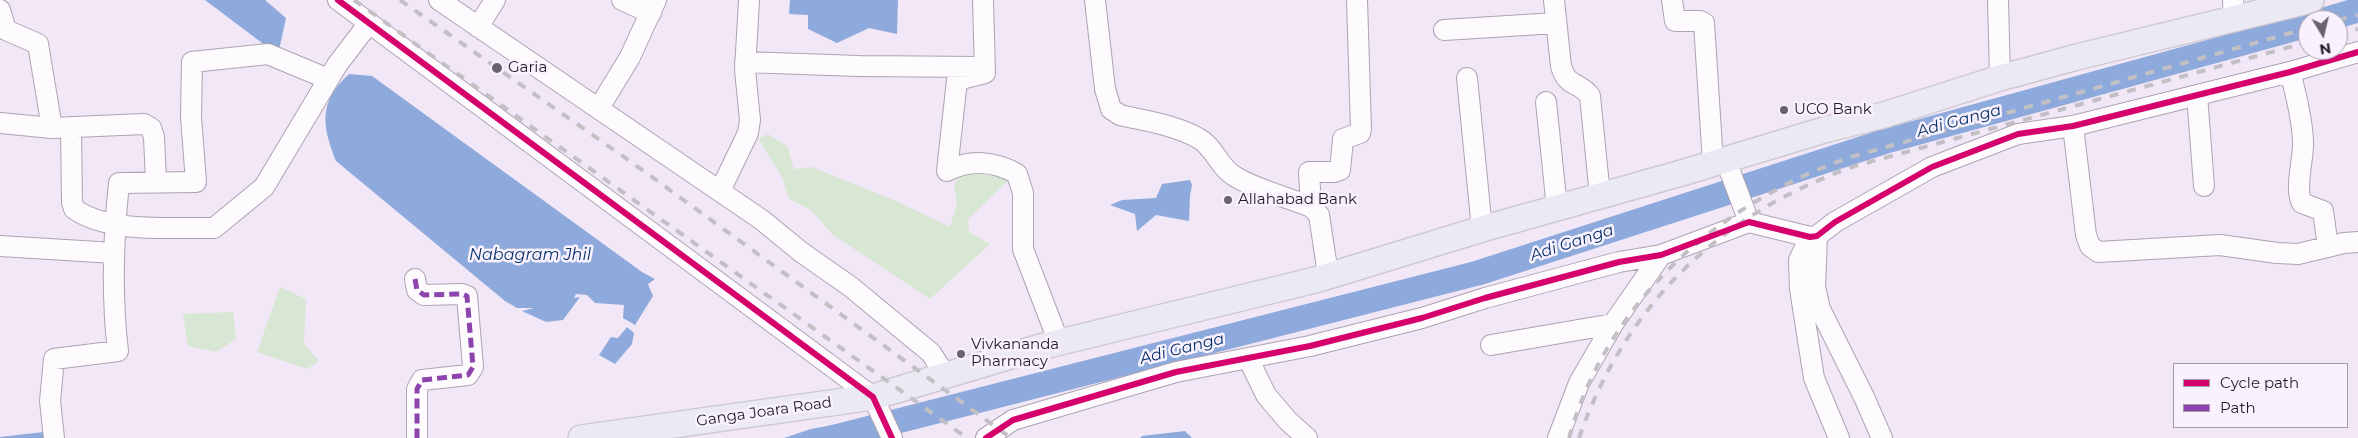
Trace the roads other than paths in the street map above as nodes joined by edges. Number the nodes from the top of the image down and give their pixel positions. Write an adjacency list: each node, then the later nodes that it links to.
1 (4, 0): 14 (street)
2 (338, 0): 18 (street)
3 (439, 0): 20 (street)
4 (495, 0): 20 (street)
5 (622, 0): 15 (street)
6 (749, 0): 23 (street)
7 (983, 0): 24 (street)
8 (1095, 0): 40 (street)
9 (1357, 0): 40 (street)
10 (1554, 0): 19 (street)
11 (1672, 0): 35 (street)
12 (1998, 0): 27 (street)
13 (2311, 0): 16 (main road, Ganga Joara Road)
14 (0, 2)
15 (654, 6): 31 (street)
16 (2234, 9): 27 (main road, Ganga Joara Road)
17 (0, 10): 34 (street)
18 (369, 23): 28 (street); 58 (street)
19 (1556, 23): 21 (street); 39 (street)
20 (478, 27): 31 (street)
21 (1444, 30)
22 (2358, 52): 25 (street)
23 (745, 62): 24 (street); 38 (street)
24 (984, 67): 54 (street)
25 (2290, 72): 29 (street); 48 (street)
26 (1467, 78): 44 (street)
27 (2000, 78): 35 (main road, Ganga Joara Road)
28 (328, 80): 36 (street); 43 (street)
29 (2197, 95): 33 (street); 37 (street)
30 (1546, 102): 41 (street)
31 (598, 108): 38 (street)
32 (0, 123): 34 (street)
33 (2073, 126): 45 (street); 48 (street)
34 (62, 128): 36 (street); 43 (street)
35 (1719, 160): 39 (main road, Ganga Joara Road); 42 (street)
36 (156, 182): 43 (street)
37 (2204, 186)
38 (720, 192): 57 (street)
39 (1600, 196): 41 (main road, Ganga Joara Road)
40 (1311, 207): 51 (street)
41 (1557, 208): 44 (main road, Ganga Joara Road)
42 (1749, 222): 45 (street); 50 (street)
43 (115, 225): 49 (street)
44 (1482, 228): 51 (main road, Ganga Joara Road)
45 (1813, 236): 66 (street); 67 (street)
46 (2358, 242): 48 (street)
47 (0, 246): 49 (street)
48 (2328, 247)
49 (114, 253): 59 (street)
50 (1661, 255): 53 (street); 56 (street)
51 (1328, 274): 54 (main road, Ganga Joara Road)
52 (416, 279): 60 (street)
53 (1612, 324): 55 (street); 65 (street)
54 (1058, 343): 57 (main road, Ganga Joara Road)
55 (1491, 345)
56 (1248, 358): 63 (street); 64 (street)
57 (946, 375): 58 (main road, Ganga Joara Road)
58 (873, 397): 61 (main road, Ganga Joara Road); 62 (street)
59 (54, 438)
60 (417, 438)
61 (581, 438)
62 (892, 438)
63 (986, 438)
64 (1307, 438)
65 (1558, 438)
66 (1840, 438)
67 (1882, 438)

